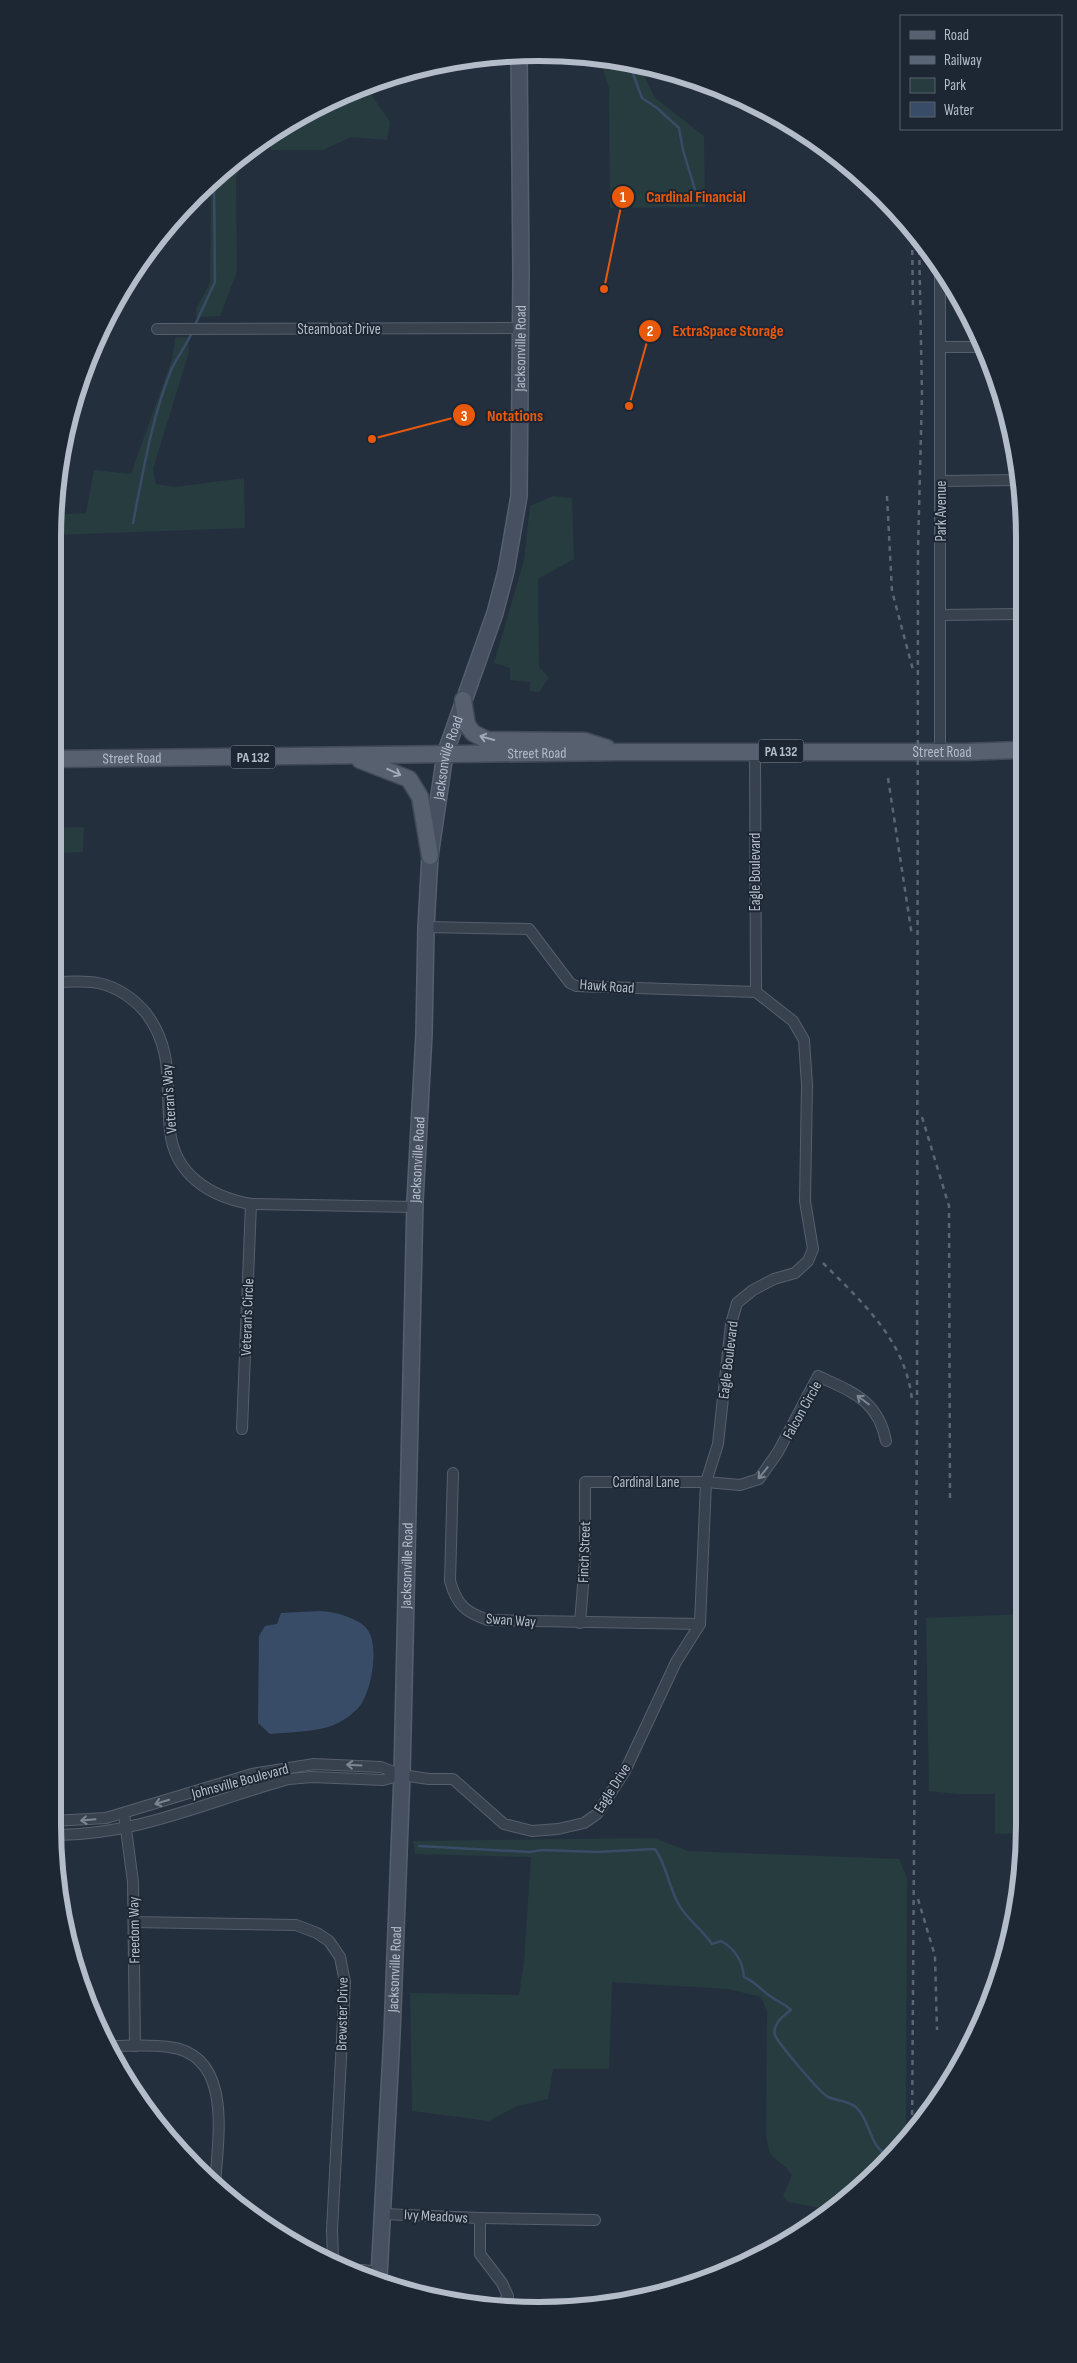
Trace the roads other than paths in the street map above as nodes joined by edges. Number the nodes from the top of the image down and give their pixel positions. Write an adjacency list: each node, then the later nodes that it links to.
1 (519, 62): 3 (main road, Jacksonville Road)
2 (940, 281): 5 (street, Park Avenue)
3 (521, 328): 4 (street, Steamboat Drive); 11 (main road, Jacksonville Road)
4 (157, 329)
5 (940, 347): 6 (street); 8 (street, Park Avenue)
6 (975, 347)
7 (1012, 480): 8 (street)
8 (941, 481): 10 (street, Park Avenue)
9 (1016, 614): 10 (street)
10 (940, 615): 13 (street, Park Avenue)
11 (463, 700): 14 (main road, one-way to 11); 16 (main road, Jacksonville Road)
12 (1016, 750): 13 (main road, Street Road / PA 132)
13 (940, 751): 15 (main road, Street Road / PA 132)
14 (622, 752): 15 (main road, Street Road / PA 132); 16 (main road, Street Road / PA 132)
15 (755, 752): 22 (street, Eagle Boulevard)
16 (445, 754): 17 (main road, Street Road / PA 132); 19 (main road, Jacksonville Road)
17 (349, 756): 18 (main road, Street Road / PA 132); 19 (main road, one-way to 19)
18 (61, 759)
19 (430, 856): 20 (main road, Jacksonville Road)
20 (426, 926): 22 (street, Hawk Road); 24 (main road, Jacksonville Road)
21 (61, 982): 23 (street, Veteran's Way)
22 (756, 992): 29 (street, Eagle Boulevard)
23 (251, 1204): 24 (street, Veteran's Way); 25 (street, Veteran's Circle)
24 (414, 1206): 32 (main road, Jacksonville Road)
25 (242, 1429)
26 (886, 1441): 29 (street, Falcon Circle, one-way to 29)
27 (453, 1473): 30 (street, Swan Way)
28 (585, 1482): 29 (street, Cardinal Lane); 30 (street, Finch Street)
29 (706, 1482): 31 (street, Eagle Boulevard)
30 (580, 1622): 31 (street, Swan Way)
31 (700, 1624): 32 (street, Eagle Drive)
32 (402, 1775): 33 (street, Johnsville Boulevard, one-way to 33); 35 (street, Johnsville Boulevard); 41 (main road, Jacksonville Road)
33 (124, 1814): 34 (street, Johnsville Boulevard, one-way to 34); 35 (street, Freedom Way)
34 (61, 1820)
35 (126, 1829): 36 (street, Johnsville Boulevard); 37 (street, Freedom Way)
36 (61, 1835)
37 (134, 1922): 39 (street, Freedom Way); 44 (street, Brewster Drive)
38 (116, 2046): 39 (street)
39 (135, 2046): 40 (street)
40 (215, 2175)
41 (383, 2214): 42 (street, Ivy Meadows); 45 (main road, Jacksonville Road)
42 (480, 2218): 43 (street); 46 (street, Ivy Meadows)
43 (595, 2220)
44 (333, 2255)
45 (379, 2274)
46 (505, 2301)

